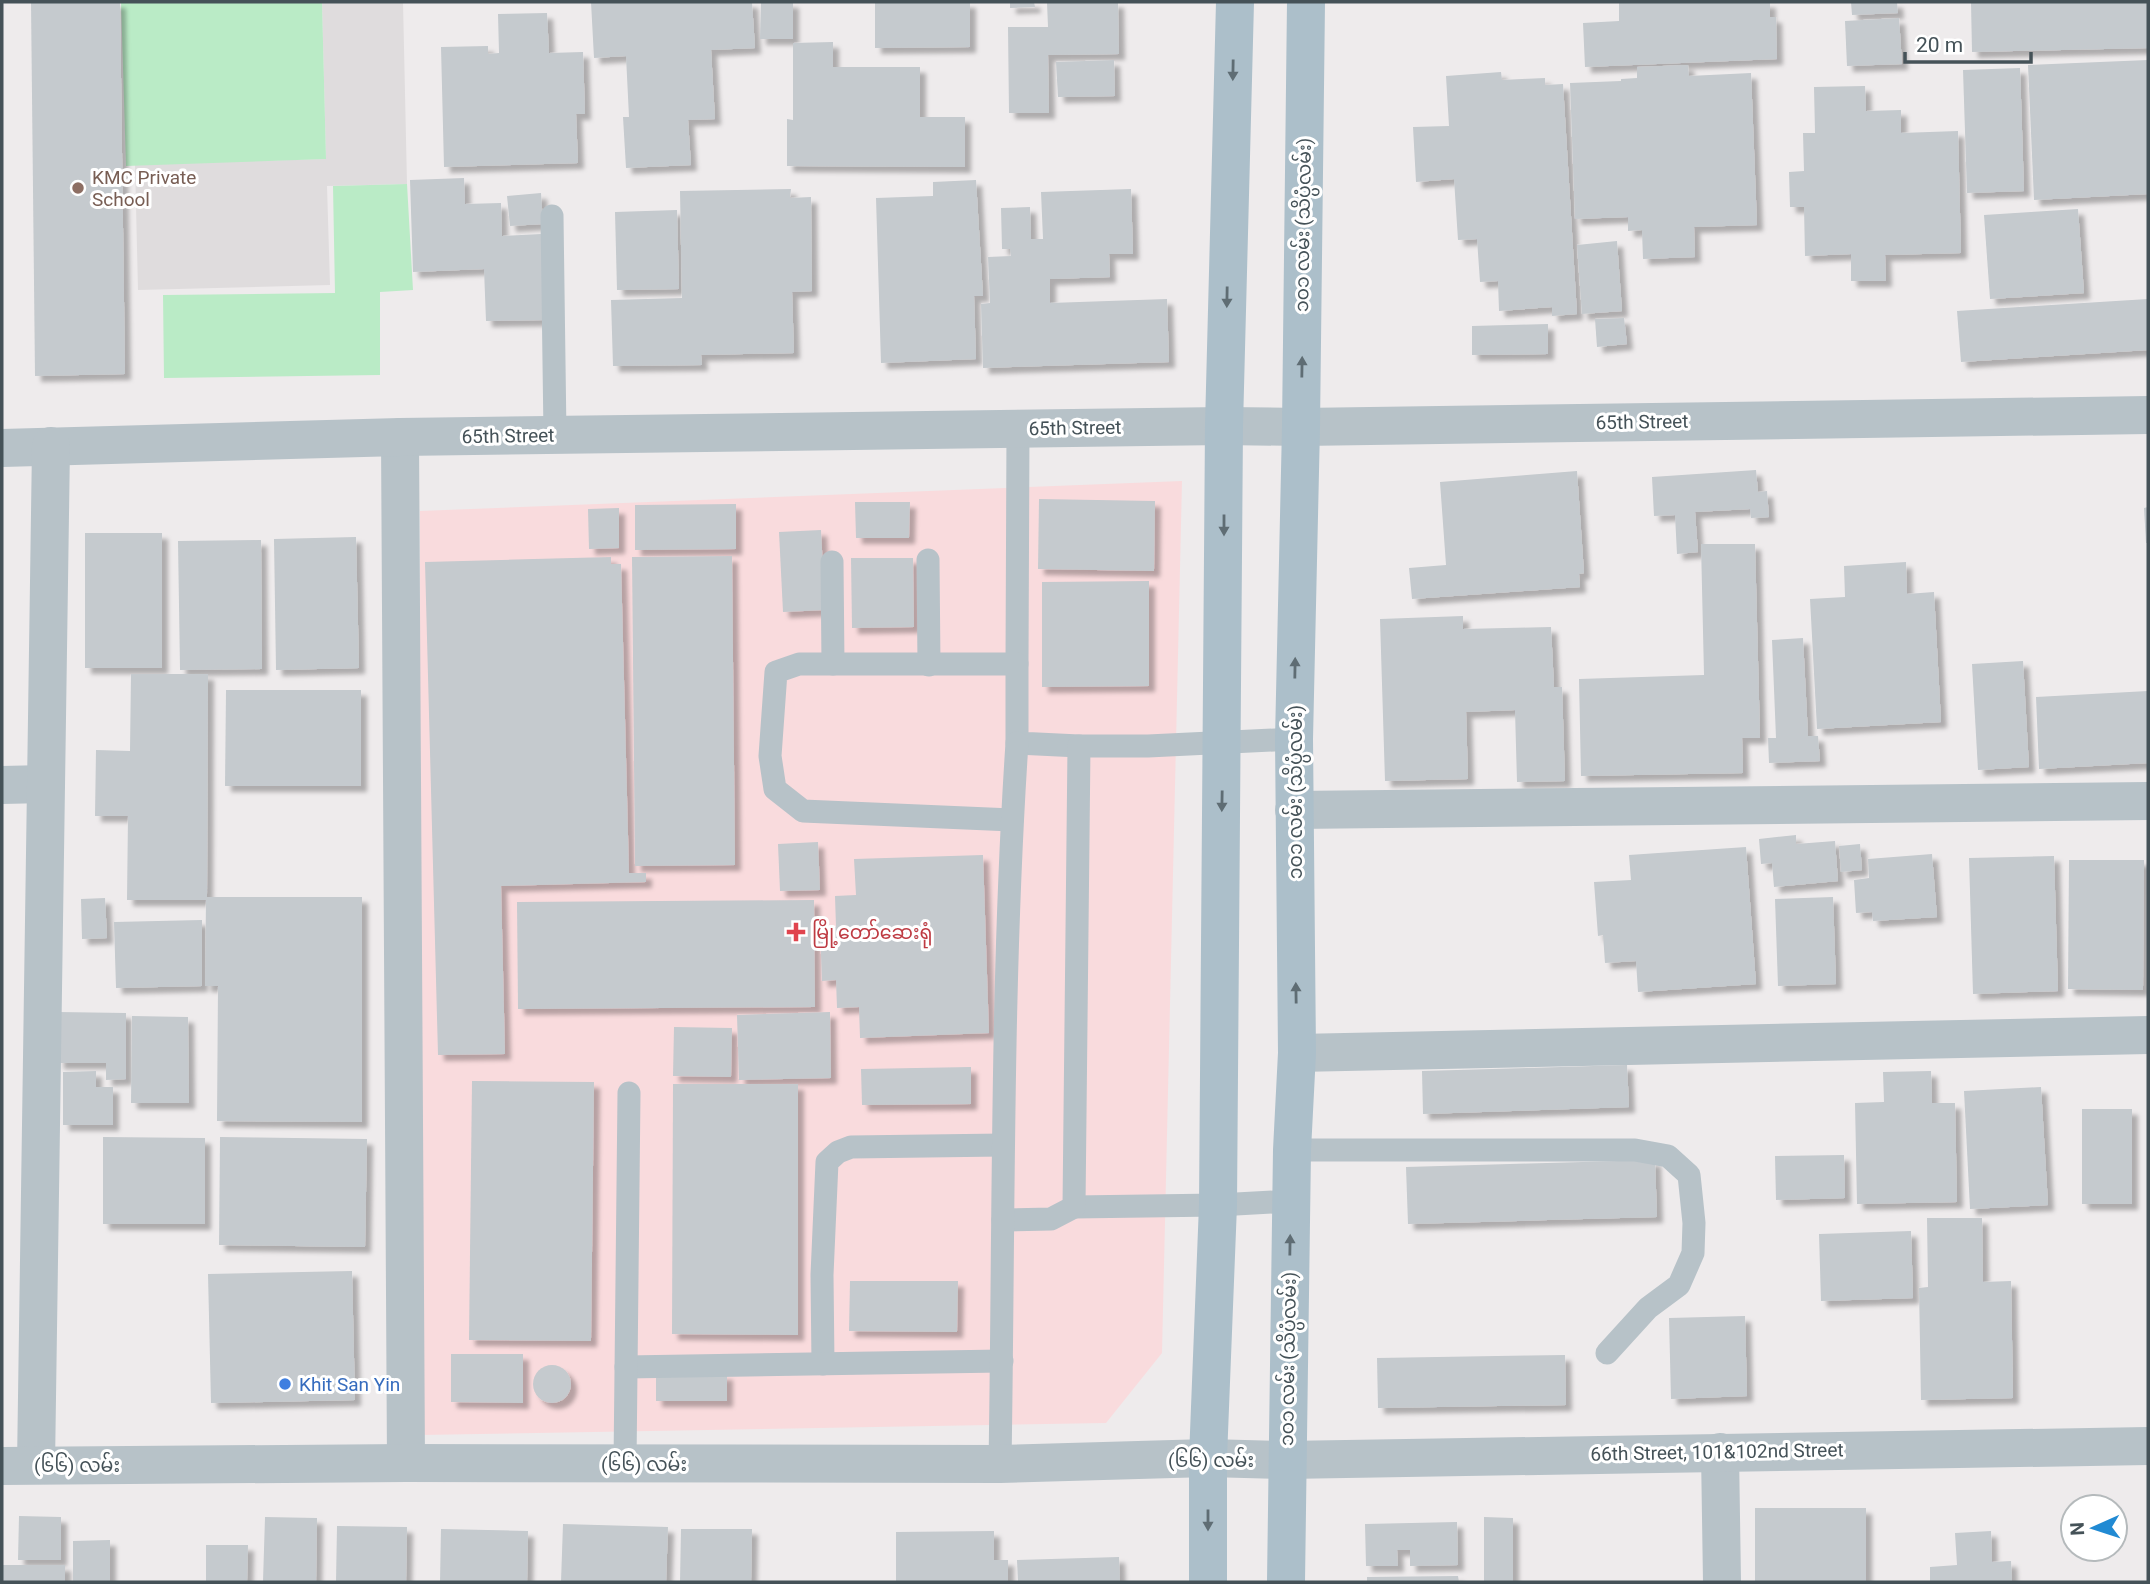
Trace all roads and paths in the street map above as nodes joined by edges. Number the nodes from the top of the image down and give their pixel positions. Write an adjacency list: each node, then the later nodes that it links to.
1 (1235, 2): 5 (main road, one-way to 5)
2 (1306, 2): 6 (main road, ၁၀၁ လမ်း (သိပ္ပံလမ်း), one-way to 2)
3 (552, 216): 8 (lane)
4 (2148, 415): 6 (street, 65th Street)
5 (1224, 426): 6 (street, 65th Street); 7 (street, 65th Street); 18 (main road, one-way to 18)
6 (1301, 427): 17 (main road, ၁၀၁ လမ်း (သိပ္ပံလမ်း), one-way to 6)
7 (1018, 428): 8 (street, 65th Street); 15 (lane)
8 (555, 435): 9 (street, 65th Street)
9 (400, 437): 10 (street, 65th Street); 43 (street)
10 (51, 446): 11 (street, 65th Street); 21 (street)
11 (4, 448)
12 (928, 560): 16 (lane)
13 (832, 562): 14 (lane)
14 (833, 664): 16 (lane); 25 (lane)
15 (1017, 664): 16 (lane); 19 (lane)
16 (929, 665)
17 (1294, 738): 18 (lane); 24 (main road, ၁၀၁ လမ်း (သိပ္ပံလမ်း))
18 (1223, 742): 20 (lane); 32 (main road, one-way to 32)
19 (1017, 743): 20 (lane); 25 (lane)
20 (1079, 746): 33 (lane)
21 (46, 784): 22 (street); 46 (street)
22 (2, 786)
23 (2148, 801): 24 (street)
24 (1294, 810): 27 (main road, ၁၀၁ လမ်း (သိပ္ပံလမ်း), one-way to 24)
25 (1012, 820): 29 (lane)
26 (2148, 1035): 27 (street)
27 (1297, 1053): 30 (main road, ၁၀၁ လမ်း (သိပ္ပံလမ်း))
28 (629, 1093): 38 (lane)
29 (1003, 1145): 34 (lane); 37 (lane)
30 (1292, 1150): 31 (main road, ၁၀၁ လမ်း (သိပ္ပံလမ်း)); 35 (lane)
31 (1291, 1201): 32 (lane); 42 (main road, ၁၀၁ လမ်း (သိပ္ပံလမ်း), one-way to 31)
32 (1218, 1205): 33 (lane); 41 (main road)
33 (1074, 1207): 34 (lane)
34 (1003, 1220): 36 (lane)
35 (1608, 1353)
36 (1002, 1361): 37 (lane); 45 (lane)
37 (823, 1364): 38 (lane)
38 (626, 1367): 44 (lane)
39 (2148, 1446): 40 (street, 66th Street, 101&102nd Street)
40 (1720, 1452): 42 (street, 66th Street, 101&102nd Street); 49 (street)
41 (1209, 1458): 42 (street, (၆၆) လမ်း); 45 (street, (၆၆) လမ်း); 47 (main road, one-way to 47)
42 (1286, 1460): 48 (main road, ၁၀၁ လမ်း (သိပ္ပံလမ်း))
43 (406, 1463): 44 (street, (၆၆) လမ်း); 46 (street, (၆၆) လမ်း)
44 (625, 1464): 45 (street, (၆၆) လမ်း)
45 (1000, 1464)
46 (19, 1465)
47 (1208, 1582)
48 (1286, 1582)
49 (1722, 1582)

